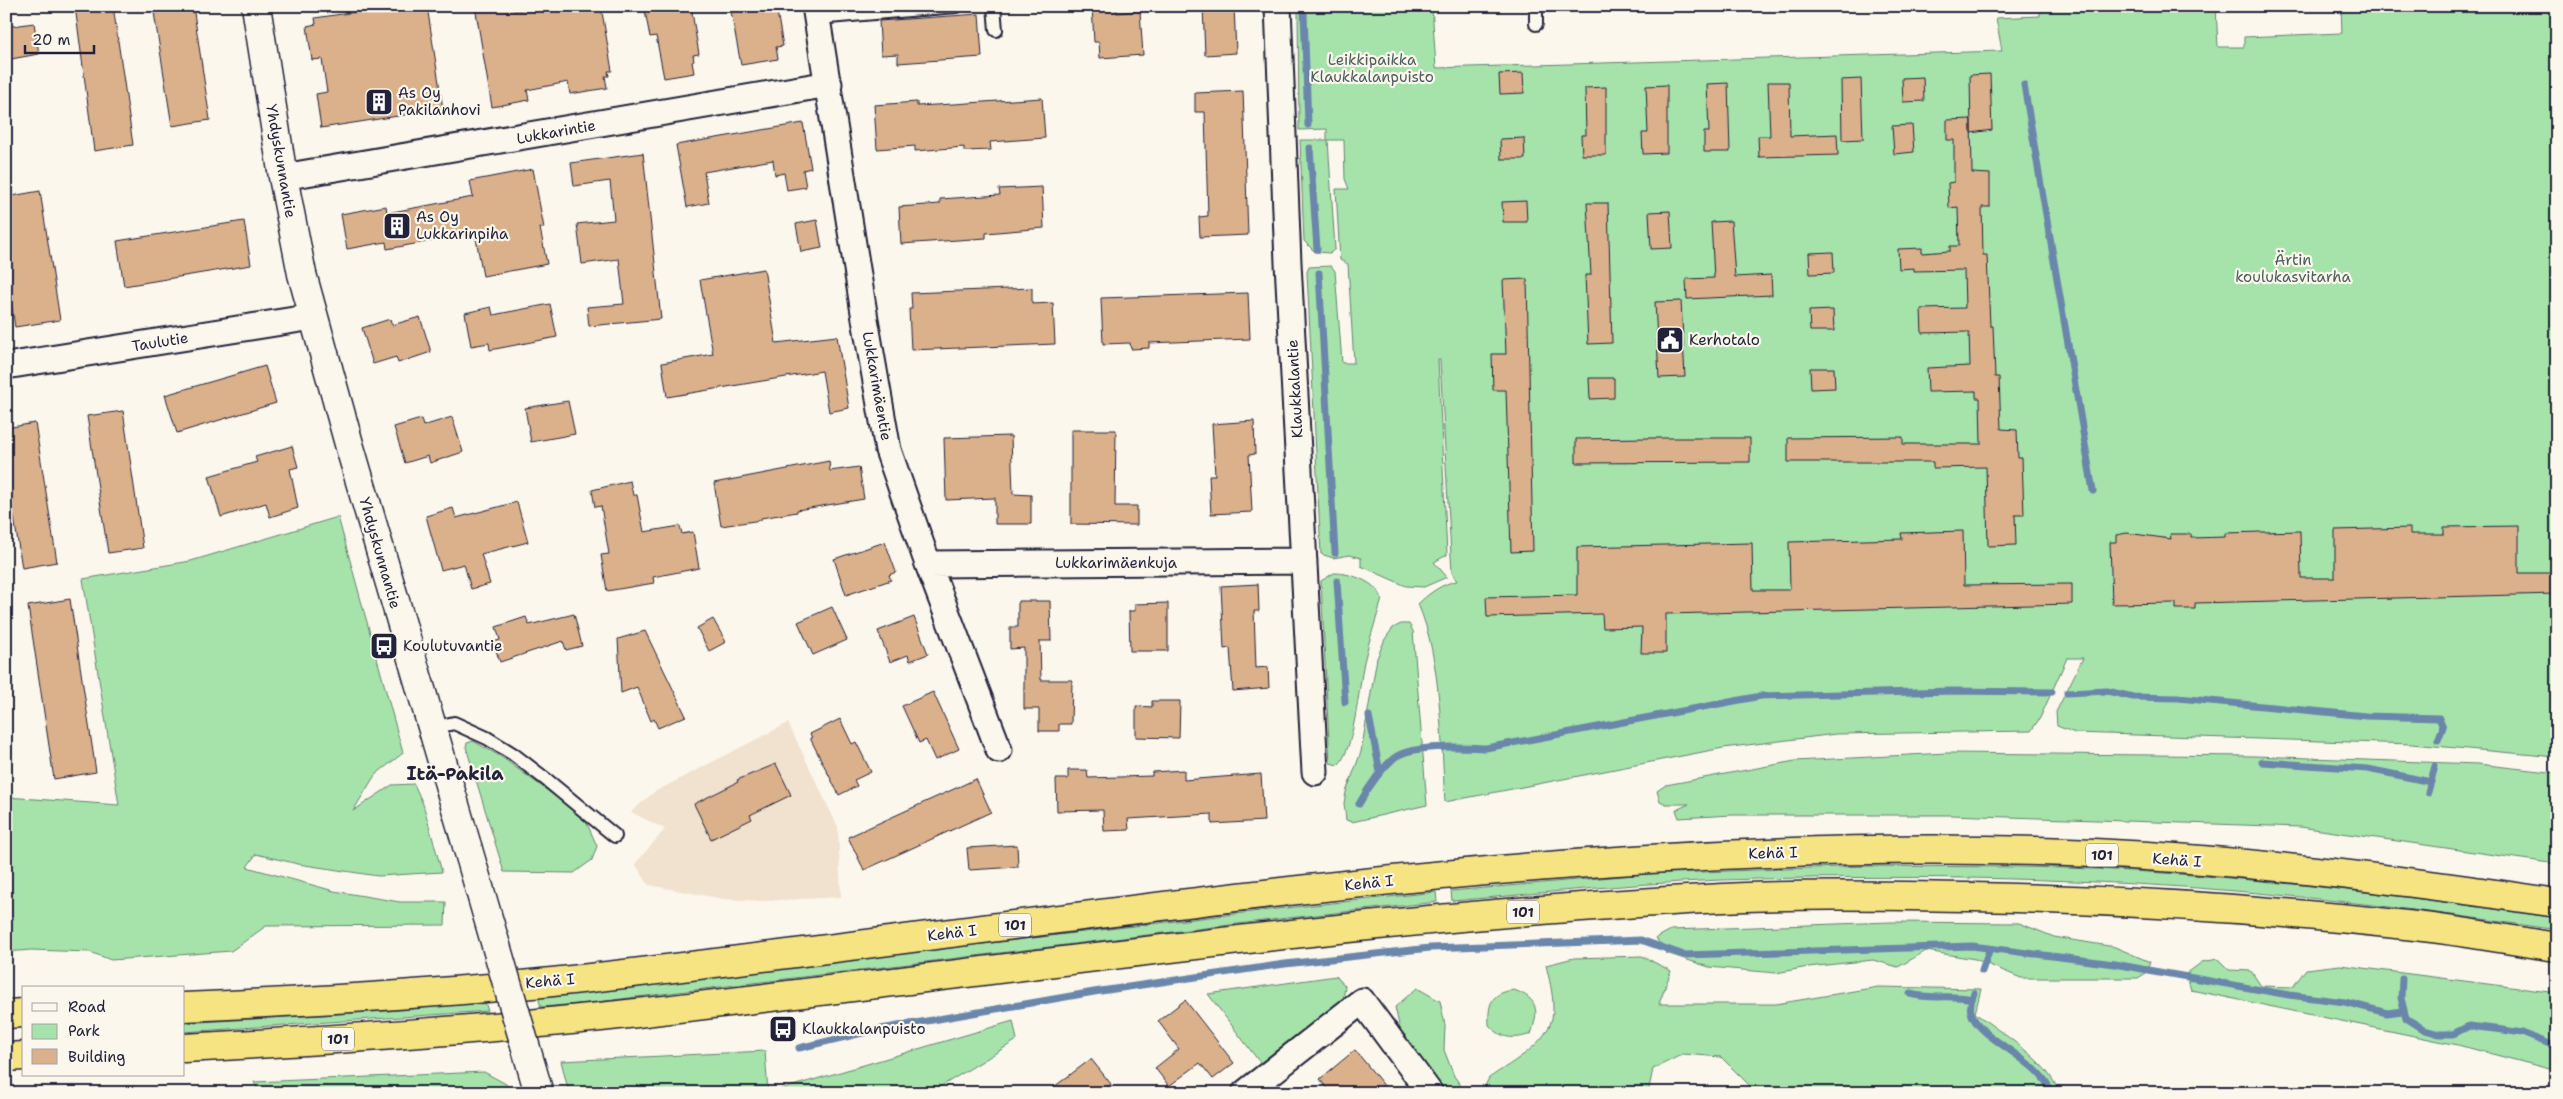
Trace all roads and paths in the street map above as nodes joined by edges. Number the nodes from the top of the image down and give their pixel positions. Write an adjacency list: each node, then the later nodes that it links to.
1 (256, 6): 10 (main road, Yhdyskunnantie)
2 (956, 6): 6 (lane)
3 (994, 6): 8 (lane)
4 (1278, 6): 13 (street, Klaukkalantie)
5 (1536, 6): 7 (lane)
6 (816, 12): 9 (street, Lukkarimäentie)
7 (1536, 24)
8 (996, 30)
9 (829, 84): 10 (street, Lukkarintie); 14 (street, Lukkarimäentie)
10 (283, 177): 11 (main road, Yhdyskunnantie)
11 (313, 318): 12 (street, Taulutie); 15 (main road, Yhdyskunnantie)
12 (6, 366)
13 (1304, 561): 14 (street, Lukkarimäenkuja); 17 (street, Klaukkalantie)
14 (928, 564): 16 (street, Lukkarimäentie)
15 (433, 728): 18 (lane); 27 (main road, Yhdyskunnantie, bridge)
16 (999, 750)
17 (1315, 772)
18 (615, 836)
19 (2557, 902): 21 (highway, Kehä I / 101)
20 (2557, 947): 24 (highway, 101)
21 (185, 1007)
22 (22, 1013): 23 (highway)
23 (6, 1014)
24 (185, 1048)
25 (22, 1056): 26 (highway)
26 (6, 1057)
27 (538, 1093)
28 (1245, 1093): 29 (street)
29 (1430, 1093)

